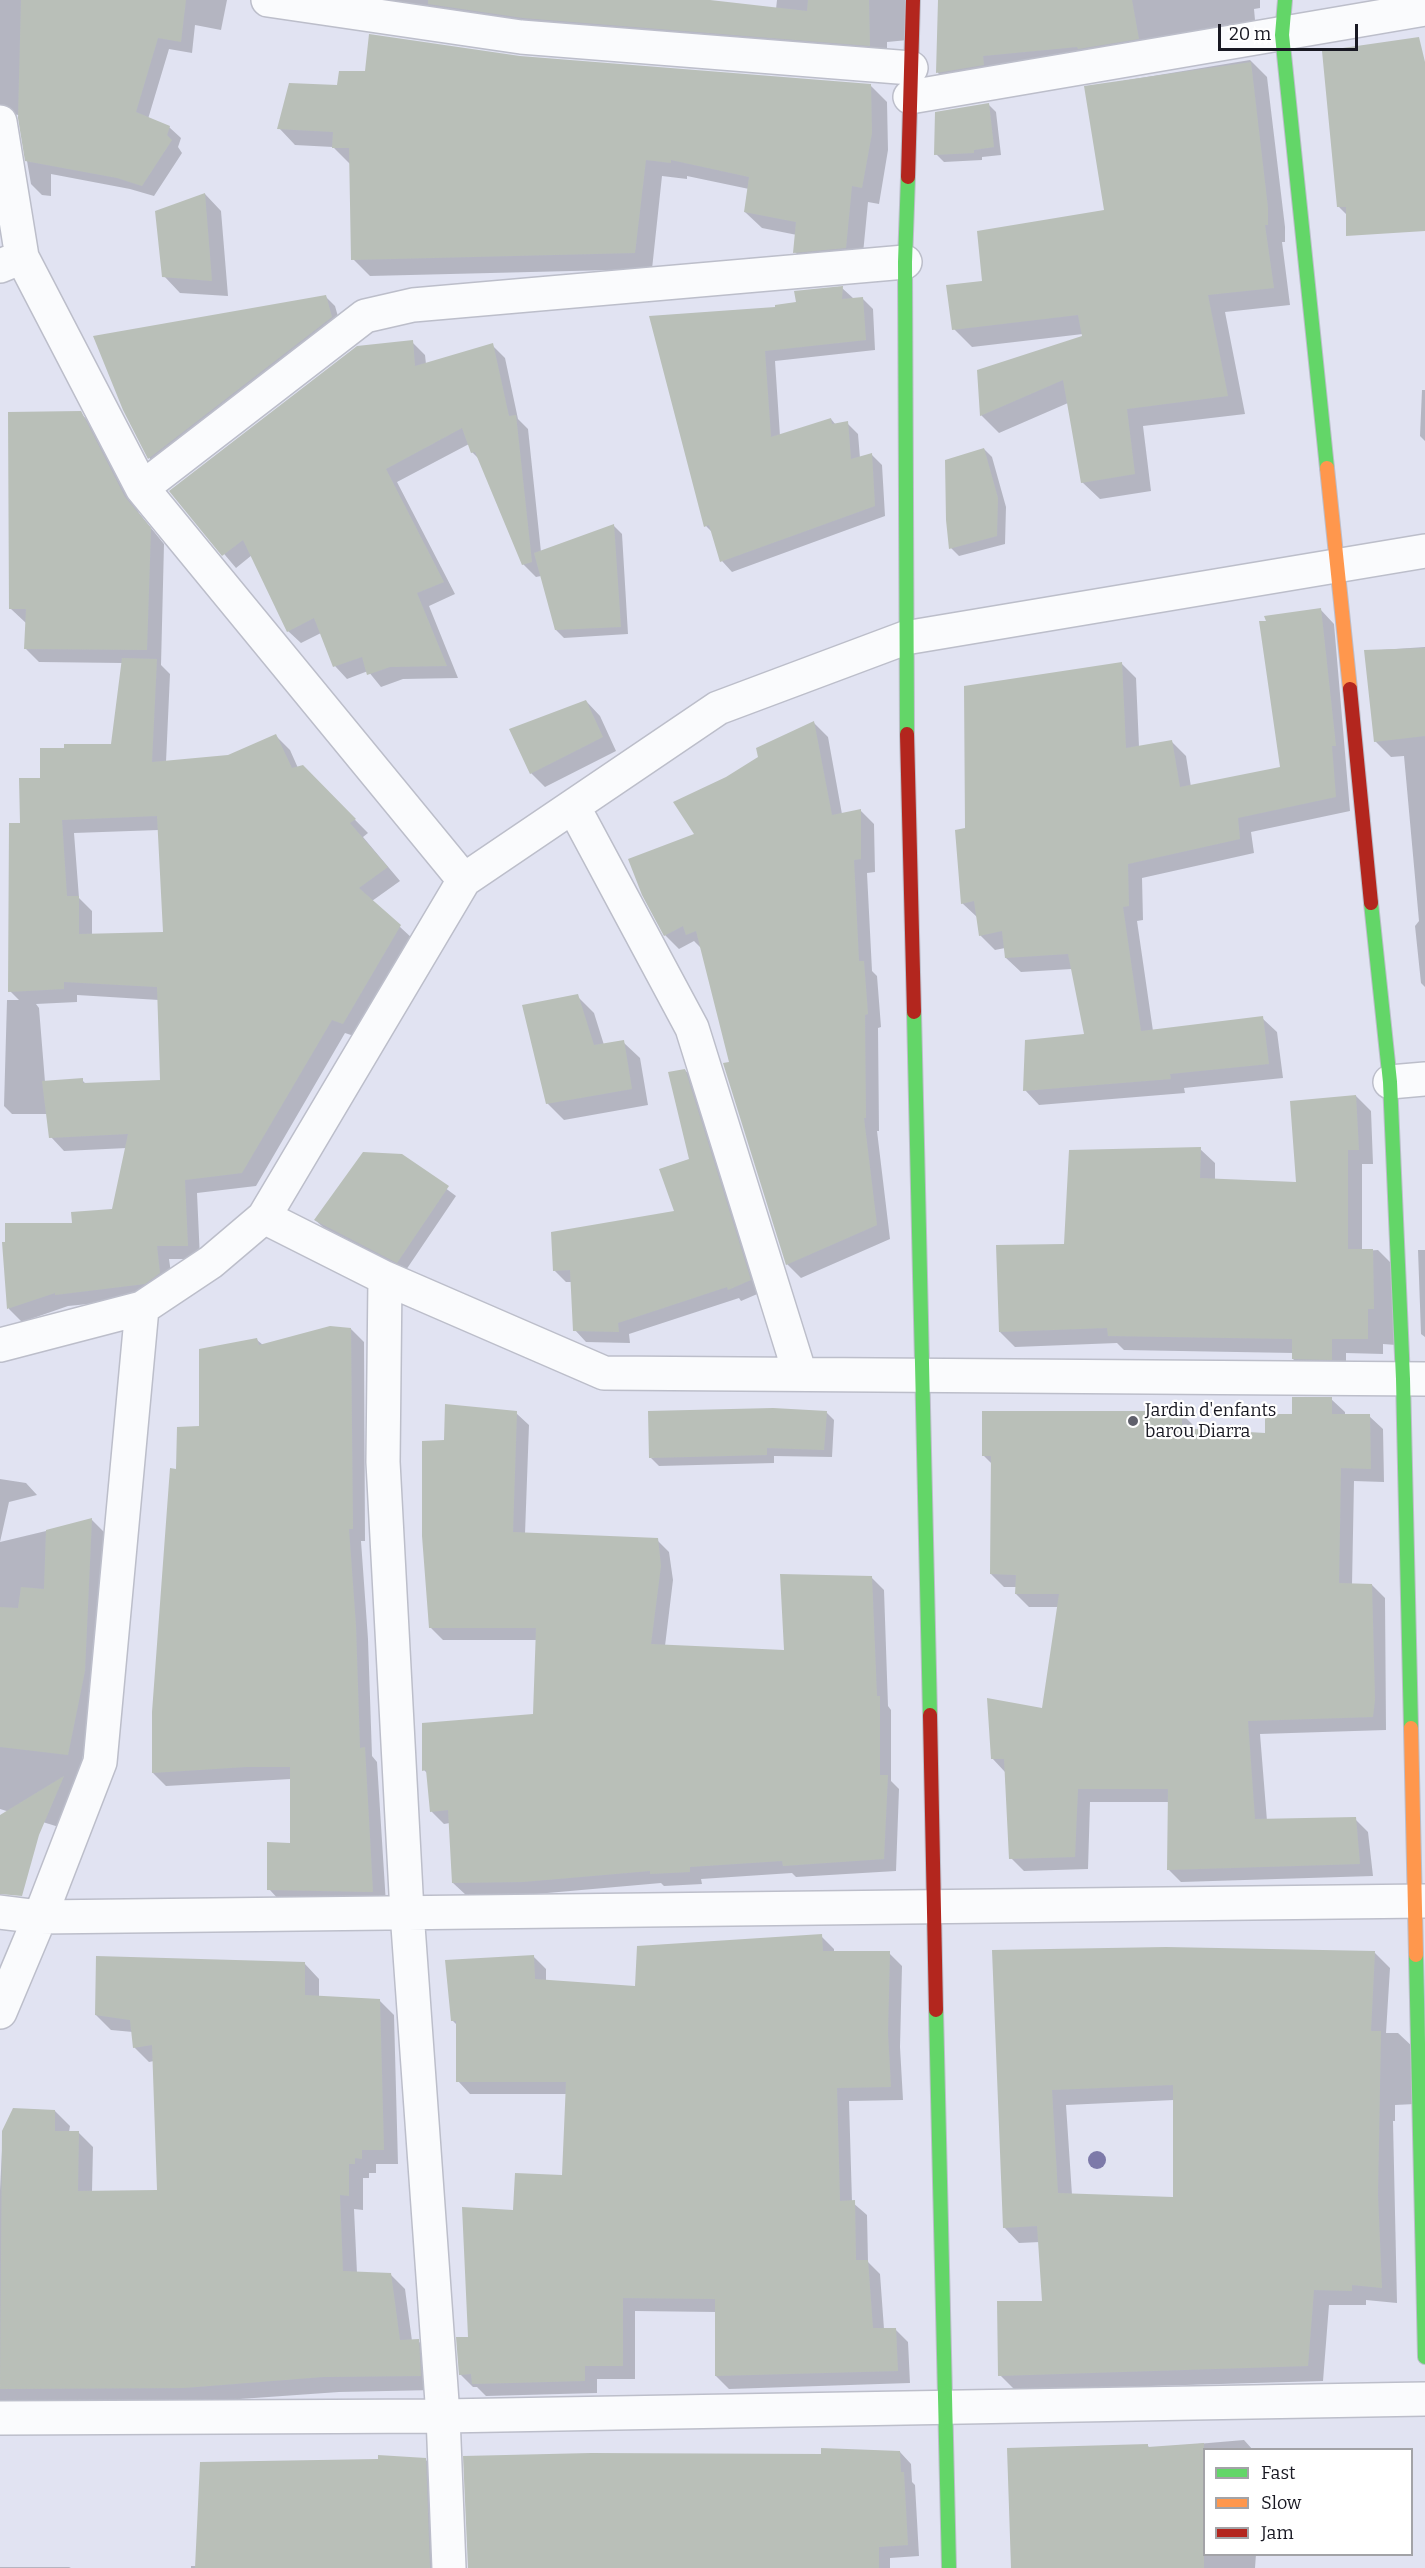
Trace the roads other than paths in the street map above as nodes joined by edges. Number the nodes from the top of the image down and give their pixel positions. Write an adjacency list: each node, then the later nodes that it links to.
1 (268, 0): 6 (street)
2 (914, 0): 6 (street)
3 (1285, 0): 5 (street)
4 (1425, 9): 5 (street)
5 (1282, 35): 6 (street); 12 (street)
6 (910, 82): 9 (street)
7 (0, 122): 8 (street)
8 (11, 261): 10 (street)
9 (905, 262): 10 (street); 13 (street)
10 (142, 488): 15 (street)
11 (1425, 551): 12 (street)
12 (1336, 566): 13 (street); 17 (street)
13 (905, 638): 14 (street); 23 (street)
14 (573, 806): 15 (street); 22 (street)
15 (464, 880): 18 (street)
16 (1425, 1079): 17 (street)
17 (1390, 1082): 24 (street)
18 (264, 1217): 19 (street); 20 (street)
19 (385, 1278): 22 (street); 28 (street)
20 (142, 1308): 21 (street); 29 (street)
21 (0, 1345)
22 (800, 1374): 23 (street)
23 (922, 1376): 24 (street); 26 (street)
24 (1414, 1379): 25 (street)
25 (1419, 1901): 26 (street); 31 (street)
26 (934, 1907): 28 (street); 33 (street)
27 (0, 1912): 29 (street)
28 (407, 1912): 29 (street); 34 (street)
29 (40, 1917): 30 (street)
30 (0, 2012)
31 (1425, 2357)
32 (1425, 2399): 33 (street)
33 (946, 2407): 34 (street); 37 (street)
34 (443, 2416): 35 (street); 36 (street)
35 (0, 2418)
36 (449, 2568)
37 (949, 2568)

